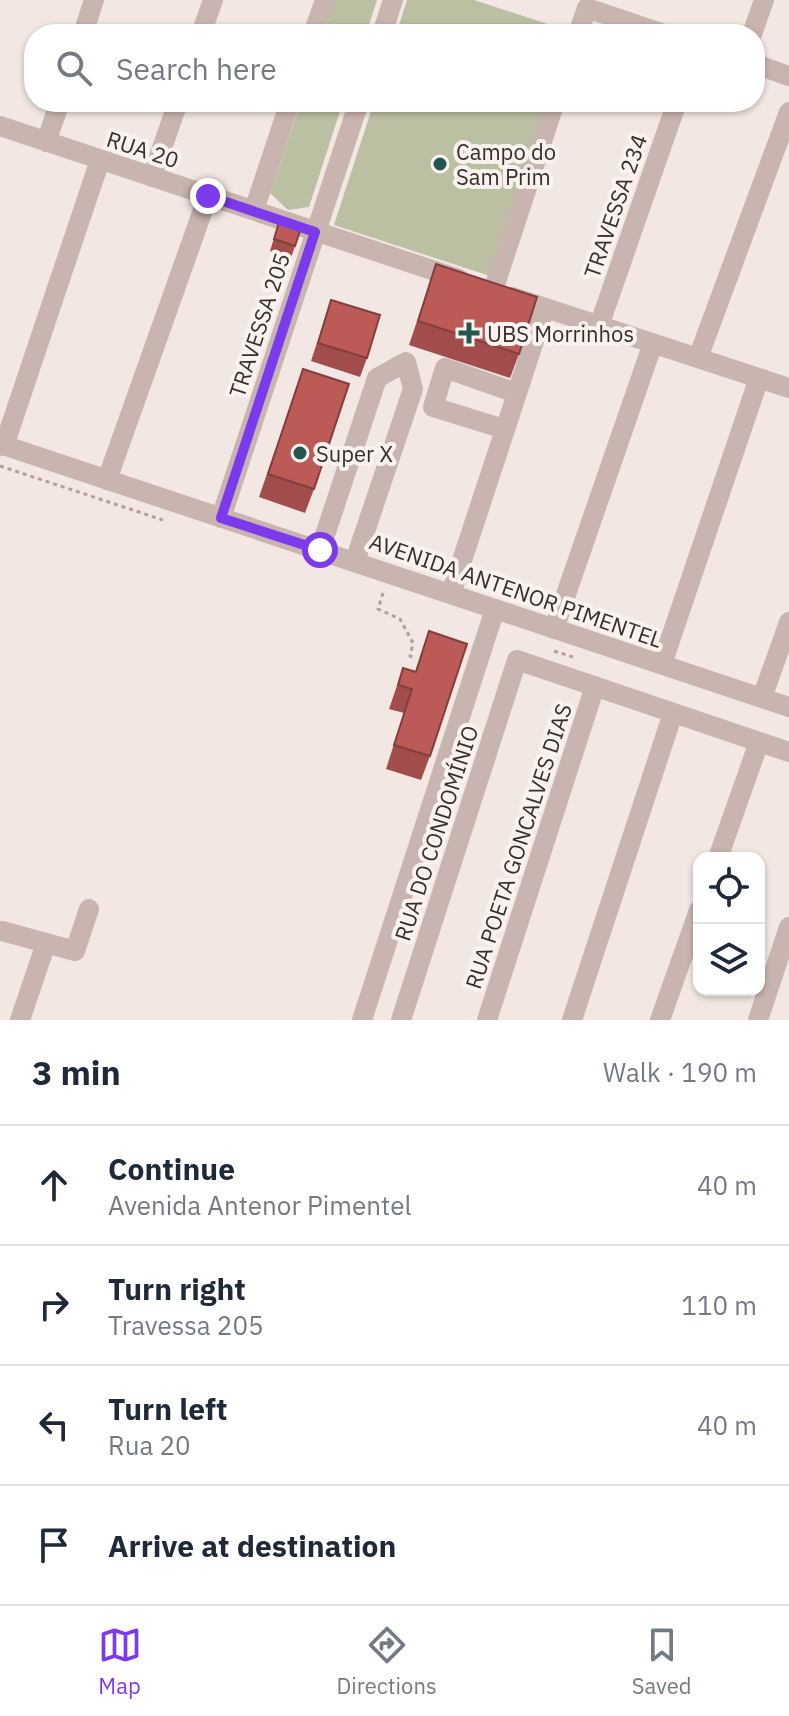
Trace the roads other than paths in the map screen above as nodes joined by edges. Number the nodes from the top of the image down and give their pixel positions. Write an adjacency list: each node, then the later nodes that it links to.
1 (94, 0): 6 (street)
2 (213, 0): 7 (street)
3 (325, 0): 8 (street)
4 (393, 0): 9 (street)
5 (764, 0): 12 (street)
6 (86, 24)
7 (205, 24)
8 (317, 24)
9 (385, 24)
10 (581, 24): 11 (street)
11 (634, 24)
12 (756, 24)
13 (765, 68): 14 (street)
14 (789, 76)
15 (56, 112): 23 (street)
16 (175, 112): 25 (street)
17 (287, 112): 27 (street)
18 (356, 112): 28 (street, TRAVESSA 205)
19 (552, 112): 29 (street)
20 (674, 112): 31 (street, TRAVESSA 234)
21 (789, 112): 33 (street)
22 (0, 126): 23 (street, RUA 20)
23 (46, 142): 24 (street, RUA 20)
24 (100, 160): 25 (street, RUA 20); 38 (street)
25 (152, 177): 26 (street, RUA 20)
26 (208, 196): 27 (street, RUA 20); 39 (street)
27 (254, 210): 28 (street, RUA 20)
28 (315, 232): 29 (street, RUA 20); 40 (street, TRAVESSA 205)
29 (493, 291): 30 (street, RUA 20)
30 (545, 308): 31 (street, RUA 20); 36 (street)
31 (599, 326): 32 (street, RUA 20)
32 (653, 343): 33 (street, RUA 20); 46 (street)
33 (698, 358): 34 (street, RUA 20)
34 (759, 378): 35 (street, RUA 20); 47 (street)
35 (789, 388)
36 (516, 393): 37 (street); 37 (street)
37 (504, 429): 43 (street)
38 (2, 445): 39 (street, AVENIDA ANTENOR PIMENTEL)
39 (107, 480): 40 (street, AVENIDA ANTENOR PIMENTEL)
40 (221, 518): 41 (street, AVENIDA ANTENOR PIMENTEL)
41 (320, 550): 42 (street, AVENIDA ANTENOR PIMENTEL); 42 (street)
42 (355, 561): 43 (street, AVENIDA ANTENOR PIMENTEL)
43 (451, 594): 44 (street, AVENIDA ANTENOR PIMENTEL)
44 (495, 609): 46 (street, AVENIDA ANTENOR PIMENTEL); 48 (street)
45 (789, 622): 51 (street)
46 (554, 629): 47 (street, AVENIDA ANTENOR PIMENTEL)
47 (662, 664): 51 (street, AVENIDA ANTENOR PIMENTEL)
48 (472, 679): 50 (street); 63 (street)
49 (595, 686): 50 (street, RUA DO CONDOMÍNIO); 53 (street); 65 (street, RUA POETA GONCALVES DIAS)
50 (507, 693): 64 (street, RUA DO CONDOMÍNIO)
51 (762, 698): 52 (street, AVENIDA ANTENOR PIMENTEL)
52 (789, 707)
53 (673, 713): 54 (street); 66 (street)
54 (759, 742): 55 (street); 56 (street)
55 (789, 752)
56 (720, 852)
57 (89, 909): 61 (street)
58 (694, 924): 67 (street)
59 (789, 927): 68 (street)
60 (2, 931): 61 (street)
61 (46, 943): 62 (street)
62 (20, 1020)
63 (362, 1020)
64 (401, 1020)
65 (487, 1020)
66 (572, 1020)
67 (660, 1020)
68 (758, 1020)

